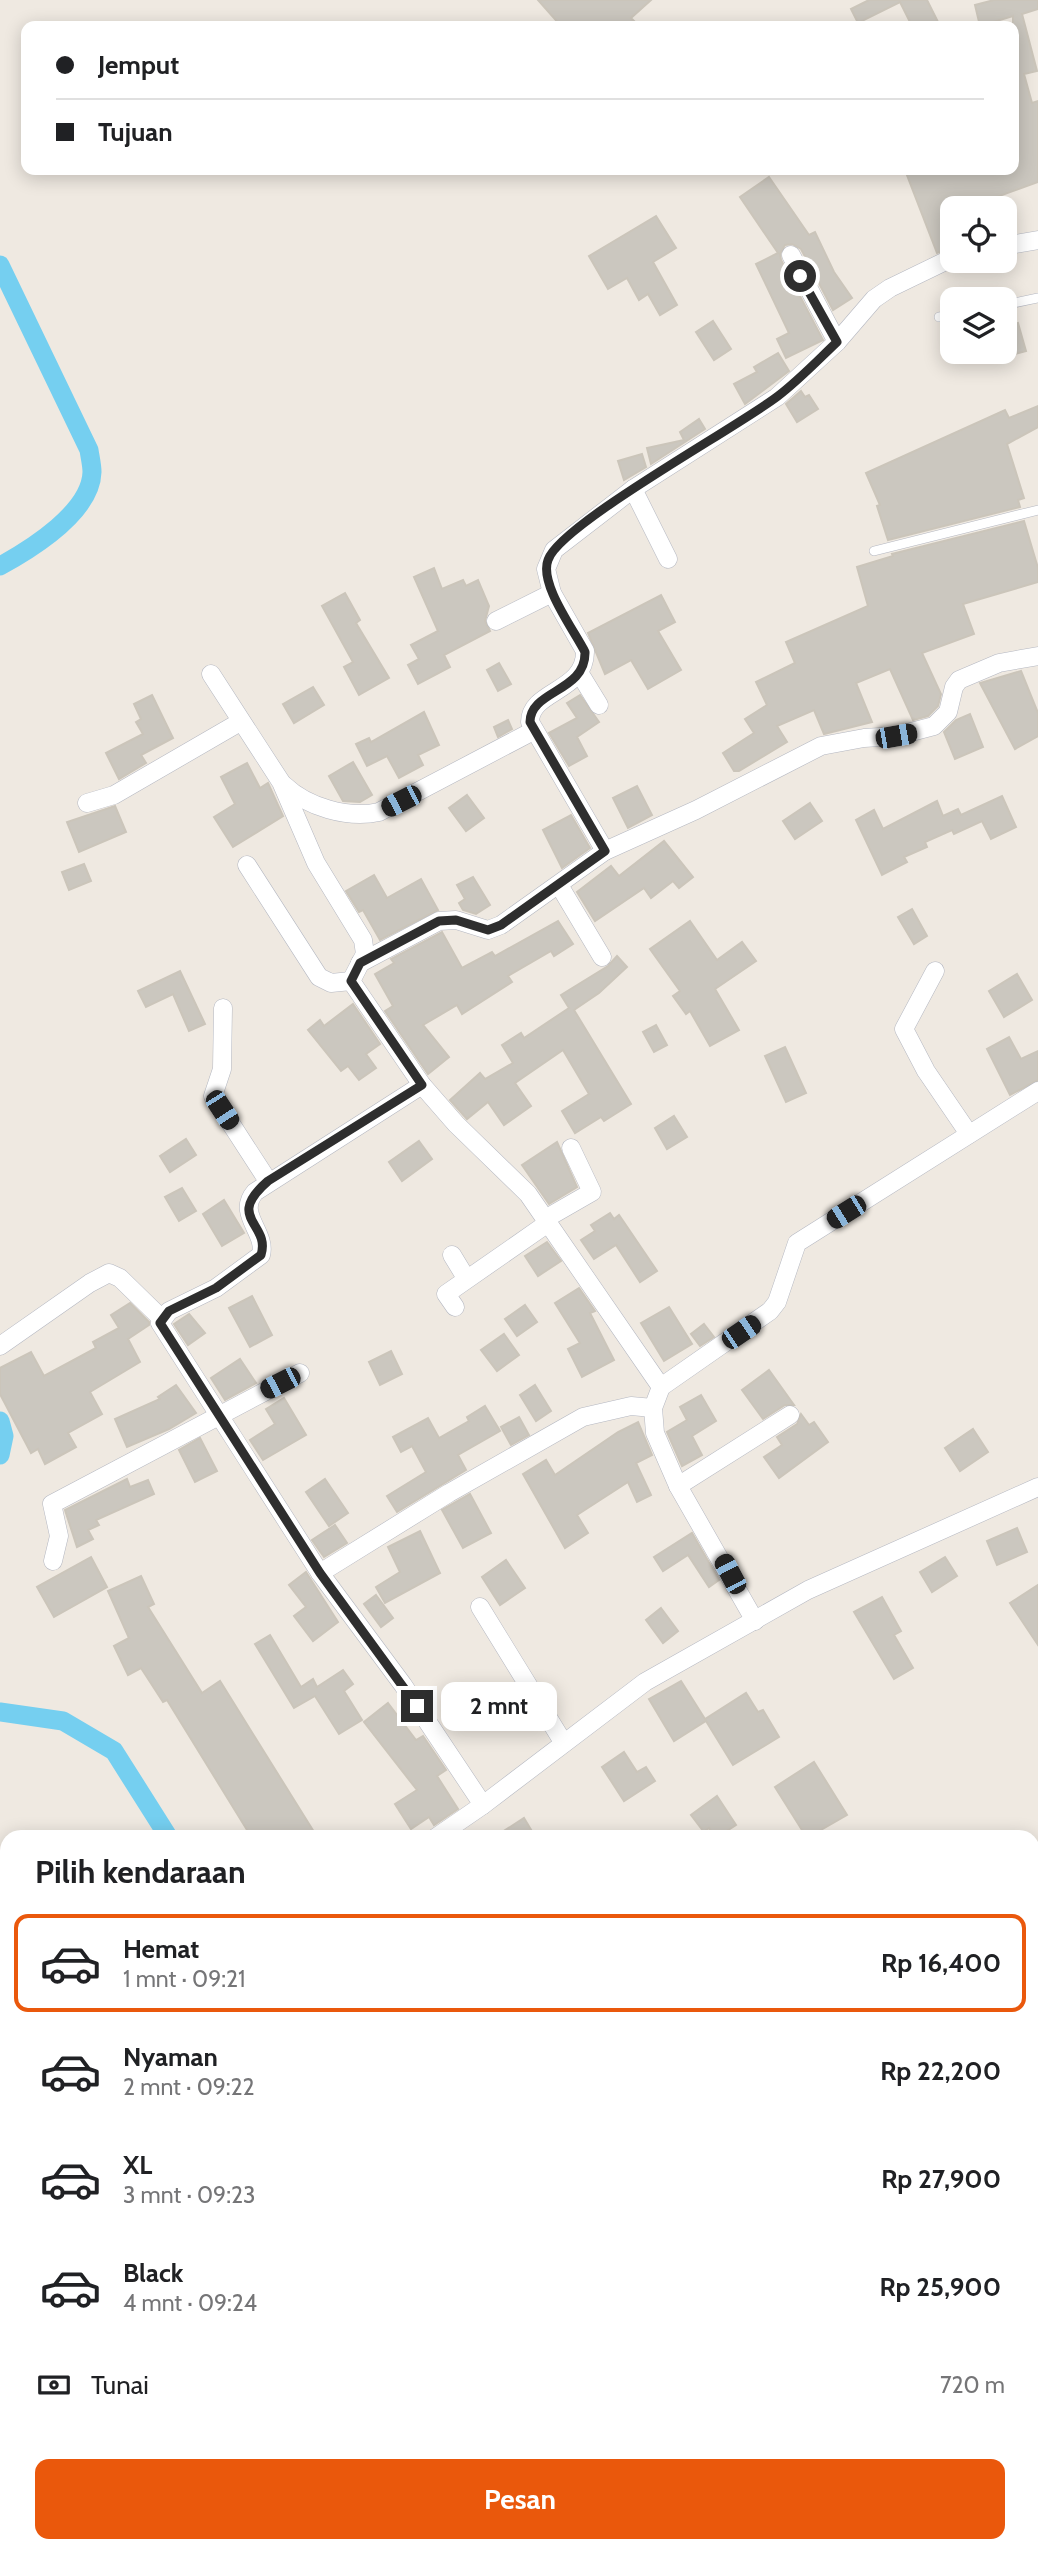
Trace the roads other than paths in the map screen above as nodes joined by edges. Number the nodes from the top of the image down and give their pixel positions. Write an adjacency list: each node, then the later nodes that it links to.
1 (1038, 240): 2 (street)
2 (1017, 244)
3 (791, 255): 7 (street)
4 (940, 264): 7 (street)
5 (1038, 298): 6 (lane)
6 (1017, 302)
7 (837, 342): 8 (street)
8 (633, 489): 11 (street); 12 (street)
9 (1038, 510): 10 (lane)
10 (874, 551)
11 (668, 559)
12 (552, 593): 13 (street); 16 (street)
13 (496, 621)
14 (1038, 656): 22 (street)
15 (211, 674): 18 (street)
16 (580, 674): 17 (street); 19 (street)
17 (599, 705)
18 (240, 722): 20 (street); 21 (street)
19 (533, 731): 20 (street); 22 (street)
20 (281, 782): 26 (street)
21 (87, 803)
22 (605, 851): 24 (street)
23 (247, 865): 28 (street)
24 (559, 885): 25 (street); 26 (street)
25 (601, 957)
26 (360, 963): 28 (street)
27 (934, 971): 32 (street)
28 (351, 981): 30 (street)
29 (223, 1008): 34 (street)
30 (422, 1085): 34 (street); 35 (street)
31 (1038, 1091): 32 (street)
32 (969, 1134): 42 (street)
33 (570, 1148): 35 (street)
34 (268, 1181): 39 (street)
35 (546, 1221): 37 (street); 42 (street)
36 (452, 1255): 37 (street)
37 (466, 1278): 38 (street)
38 (455, 1307)
39 (162, 1319): 40 (street); 44 (street)
40 (0, 1346)
41 (300, 1373): 44 (street)
42 (661, 1387): 43 (street)
43 (653, 1408): 46 (street); 49 (street)
44 (219, 1414): 48 (street); 49 (street)
45 (790, 1415): 46 (street)
46 (678, 1486): 51 (street)
47 (1038, 1487): 51 (street)
48 (53, 1561)
49 (320, 1573): 53 (street)
50 (480, 1606): 52 (street)
51 (755, 1621): 52 (street)
52 (563, 1742): 53 (street)
53 (483, 1805): 54 (street)
54 (447, 1830)

